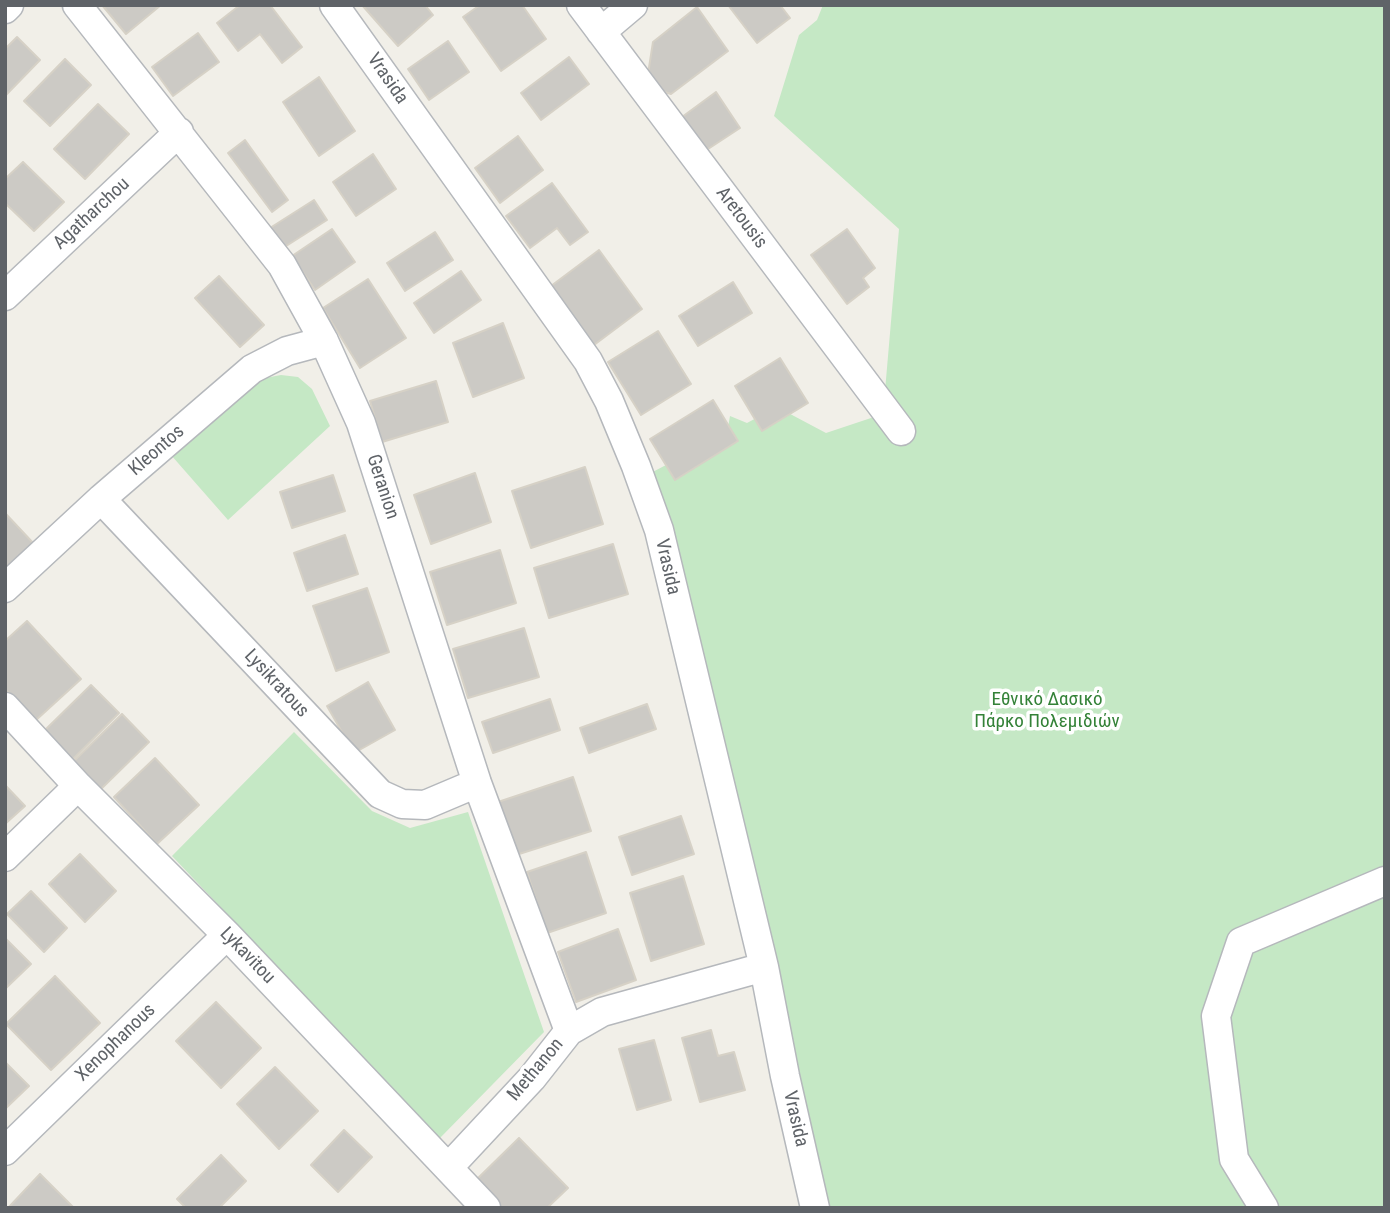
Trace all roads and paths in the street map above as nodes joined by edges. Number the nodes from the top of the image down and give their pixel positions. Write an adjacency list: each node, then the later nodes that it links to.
1 (9, 5): 6 (street)
2 (77, 5): 8 (street, Geranion)
3 (334, 5): 20 (street, Vrasida)
4 (581, 5): 7 (street, Aretousis)
5 (633, 5): 7 (street)
6 (5, 9)
7 (601, 32): 11 (street, Aretousis)
8 (179, 132): 9 (street, Agatharchou); 10 (street, Geranion)
9 (5, 296)
10 (324, 341): 12 (street, Kleontos); 15 (street, Geranion)
11 (901, 431)
12 (101, 499): 13 (street, Kleontos); 15 (street, Lysikratous)
13 (5, 588)
14 (5, 708): 16 (street, Lykavitou)
15 (477, 783): 21 (street, Geranion)
16 (78, 786): 17 (street); 19 (street, Lykavitou)
17 (5, 857)
18 (1385, 881): 26 (street)
19 (227, 935): 22 (street, Xenophanous); 23 (street, Lykavitou)
20 (764, 967): 21 (street, Methanon); 25 (street, Vrasida)
21 (569, 1031): 23 (street, Methanon)
22 (5, 1151)
23 (448, 1168): 24 (street, Lykavitou)
24 (486, 1208)
25 (815, 1208)
26 (1264, 1208)

